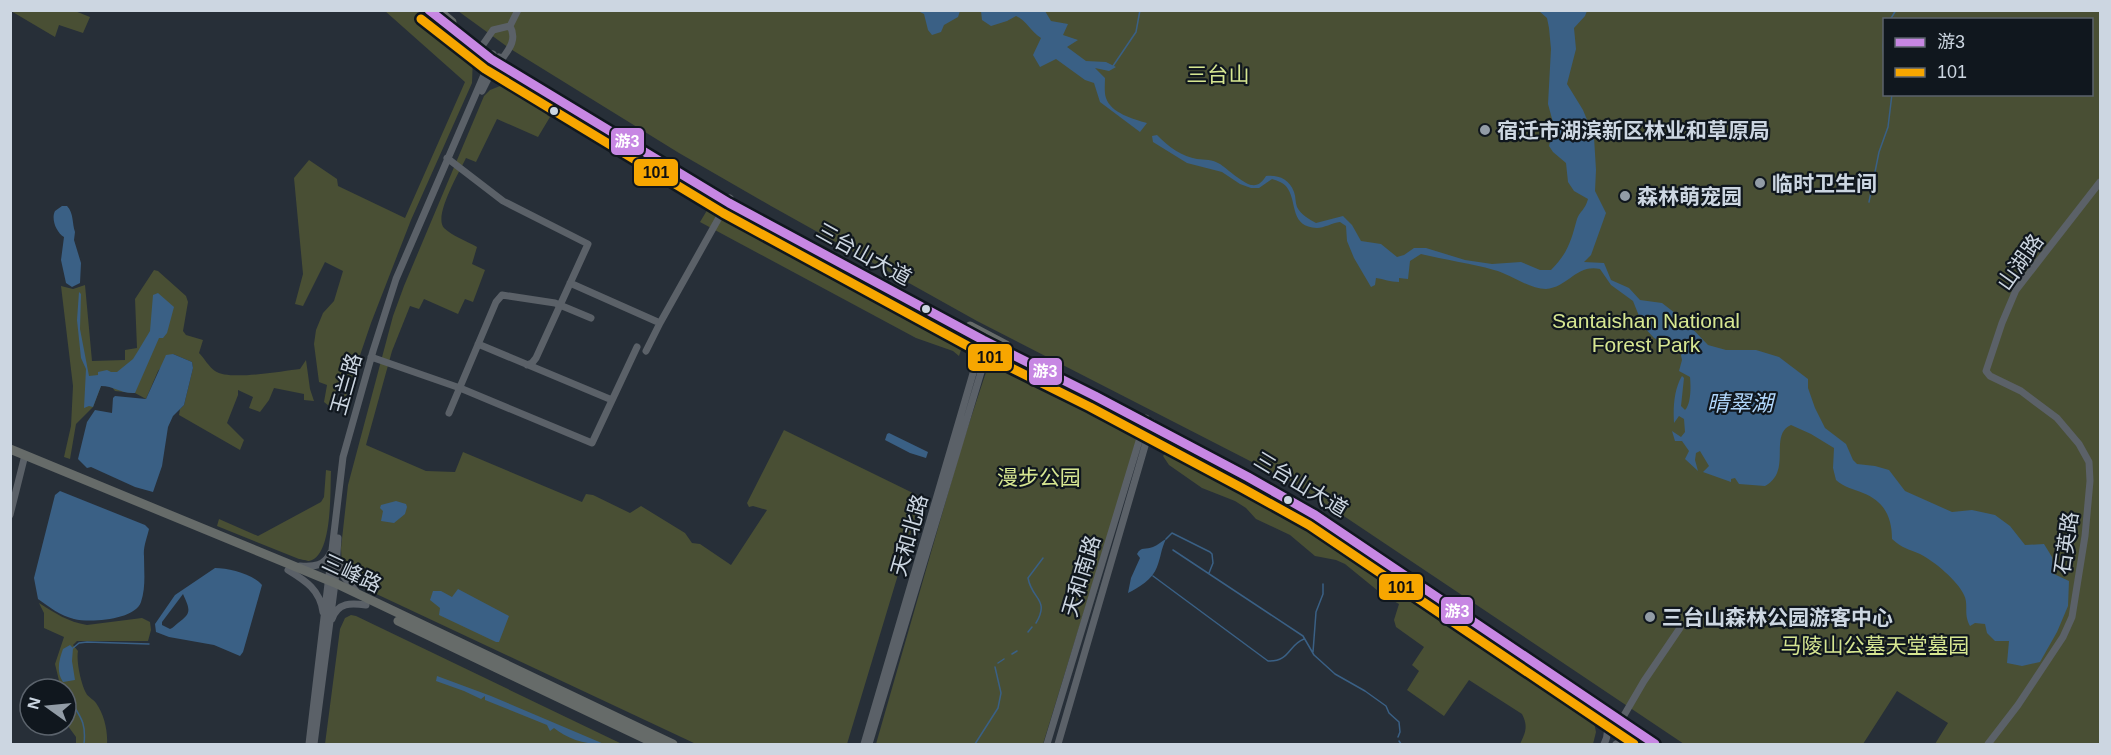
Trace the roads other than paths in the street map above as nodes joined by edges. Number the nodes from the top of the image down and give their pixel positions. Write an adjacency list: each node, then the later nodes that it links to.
1 (428, 10): 6 (main road, 三台山大道)
2 (438, 10): 5 (main road, 三台山大道)
3 (518, 10): 4 (street, 玉兰路)
4 (510, 26): 5 (street); 6 (street, 玉兰路)
5 (482, 46): 6 (main road, 三台山大道)
6 (496, 58): 7 (street, 玉兰路); 9 (main road, 三台山大道)
7 (448, 159): 10 (street); 18 (street, 玉兰路)
8 (2100, 182): 20 (street, 山湖路)
9 (729, 200): 13 (street); 14 (main road, 三台山大道)
10 (570, 283): 11 (street); 13 (street)
11 (560, 305): 12 (street); 15 (street); 19 (street)
12 (591, 318)
13 (660, 323): 17 (street)
14 (987, 339): 24 (main road, 三台山大道); 42 (street, 天和北路)
15 (478, 344): 19 (street); 21 (street)
16 (637, 347): 22 (street)
17 (646, 351)
18 (373, 358): 21 (street); 29 (street, 玉兰路)
19 (527, 365): 22 (street)
20 (1986, 371): 48 (street, 石英路)
21 (460, 388): 22 (street); 23 (street)
22 (612, 400)
23 (449, 413)
24 (1149, 422): 35 (main road, 三台山大道); 43 (street, 天和南路); 44 (street, 天和南路)
25 (10, 449): 27 (main road, 三峰路)
26 (10, 454): 27 (main road, 三峰路)
27 (24, 457): 28 (street); 30 (main road, 三峰路)
28 (10, 515)
29 (336, 542): 30 (street); 31 (street, 玉兰路); 32 (street)
30 (289, 567): 31 (main road, 三峰路); 34 (street)
31 (331, 585): 32 (main road, 三峰路); 34 (street, 玉兰路)
32 (367, 602): 34 (street); 40 (main road, 三峰路); 41 (main road, 三峰路)
33 (1680, 628): 36 (street)
34 (326, 632): 38 (street, 玉兰路); 39 (street, 玉兰路)
35 (1595, 702): 36 (main road, 三台山大道); 37 (main road, 三台山大道); 45 (street)
36 (1623, 717): 37 (main road, 三台山大道)
37 (1651, 740): 46 (street); 47 (main road, 三台山大道)
38 (309, 744)
39 (314, 744)
40 (656, 744)
41 (673, 744)
42 (865, 744)
43 (1047, 744)
44 (1058, 744)
45 (1604, 744)
46 (1616, 744)
47 (1663, 744)
48 (1988, 744)

